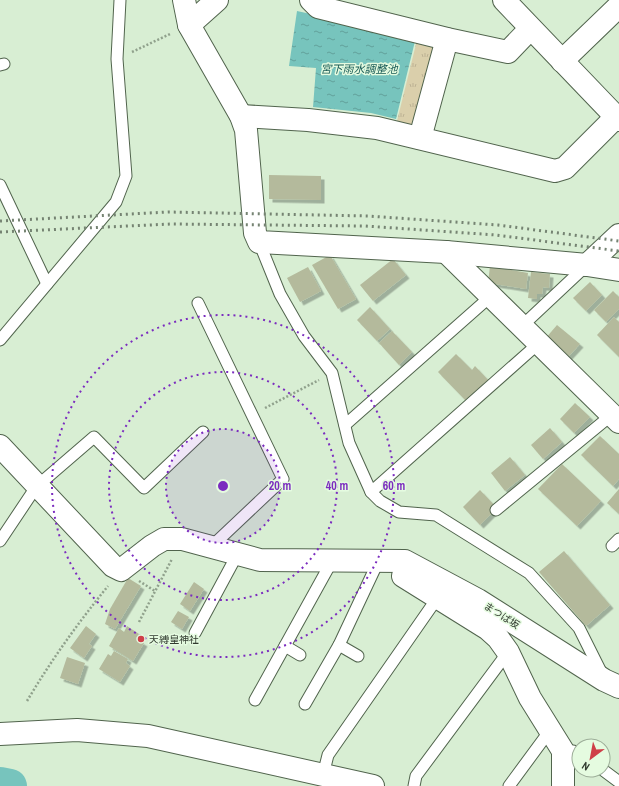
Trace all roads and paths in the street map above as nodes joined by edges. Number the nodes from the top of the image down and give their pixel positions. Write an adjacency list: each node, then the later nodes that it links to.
1 (120, 0): 10 (lane)
2 (184, 0): 7 (street)
3 (217, 0): 7 (street)
4 (311, 0): 9 (street)
5 (504, 0): 8 (street)
6 (619, 6): 11 (street)
7 (189, 25): 10 (path); 12 (street)
8 (530, 29): 9 (street); 11 (street)
9 (447, 40): 14 (street)
10 (117, 59): 21 (lane)
11 (562, 61): 13 (street)
12 (241, 116): 14 (street); 17 (street)
13 (618, 119): 14 (street)
14 (420, 138)
15 (0, 185): 21 (lane)
16 (619, 235): 19 (street)
17 (259, 242): 18 (street); 27 (lane)
18 (446, 252): 19 (street); 22 (street)
19 (587, 265): 20 (street); 24 (lane)
20 (619, 270)
21 (47, 284): 25 (lane)
22 (491, 296): 24 (street); 30 (lane)
23 (198, 303): 28 (lane)
24 (522, 326): 26 (street)
25 (0, 340)
26 (539, 343): 29 (street); 34 (lane)
27 (332, 373): 28 (path); 30 (lane)
28 (252, 414): 38 (lane)
29 (617, 415): 35 (lane)
30 (345, 425): 34 (lane)
31 (203, 432): 33 (lane)
32 (0, 446): 33 (street)
33 (36, 487): 37 (lane); 42 (street)
34 (371, 492): 51 (lane)
35 (496, 510)
36 (182, 540): 38 (street, まつば坂); 42 (street, まつば坂); 44 (path)
37 (0, 541)
38 (211, 547): 39 (street, まつば坂)
39 (237, 555): 40 (street, まつば坂); 45 (lane)
40 (332, 561): 41 (street, まつば坂); 47 (lane)
41 (378, 562): 43 (street); 46 (lane); 51 (street, まつば坂)
42 (121, 570): 53 (path)
43 (438, 597): 48 (street); 58 (lane)
44 (139, 622)
45 (195, 633)
46 (339, 645): 50 (lane); 54 (lane)
47 (285, 646): 49 (lane); 52 (lane)
48 (508, 652): 55 (street); 60 (lane)
49 (300, 655)
50 (358, 656)
51 (612, 684)
52 (255, 700)
53 (27, 701)
54 (305, 704)
55 (551, 729): 57 (street); 61 (lane)
56 (0, 734): 58 (street)
57 (571, 752): 62 (street)
58 (323, 775): 59 (street)
59 (373, 786)
60 (414, 786)
61 (509, 786)
62 (563, 786)

